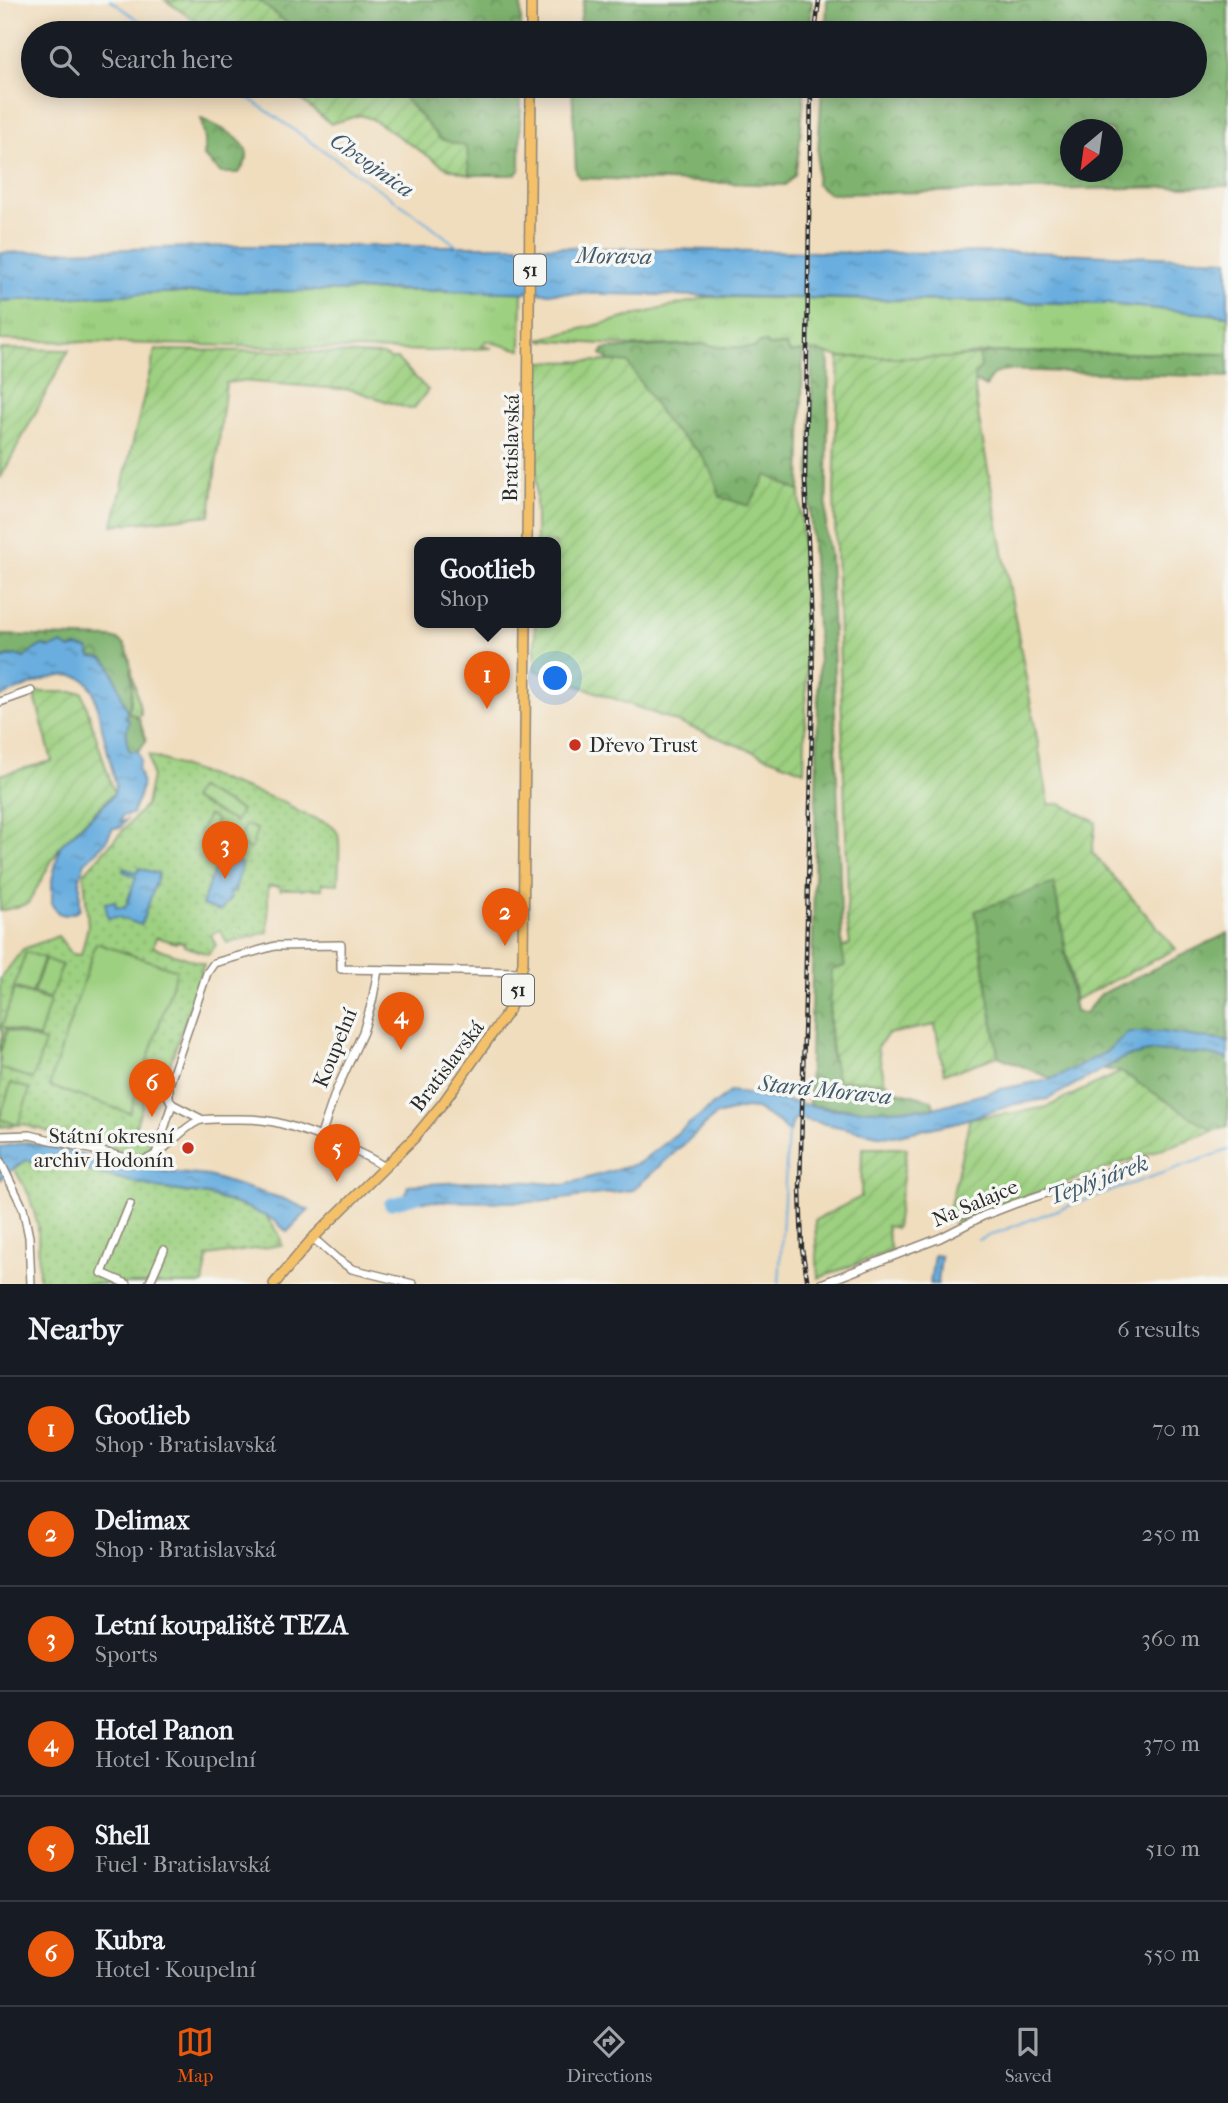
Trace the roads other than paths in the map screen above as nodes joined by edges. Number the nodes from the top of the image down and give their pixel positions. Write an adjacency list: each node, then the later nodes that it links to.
1 (531, 0): 2 (main road)
2 (531, 21)
3 (531, 98): 4 (main road, Bratislavská / 51)
4 (527, 537)
5 (526, 628): 9 (main road, Bratislavská / 51)
6 (31, 691): 7 (street)
7 (0, 702)
8 (378, 970): 9 (street); 10 (street); 13 (street, Koupelní)
9 (522, 972): 17 (main road, Bratislavská / 51)
10 (172, 1104): 11 (street); 14 (street)
11 (201, 1119): 13 (street); 14 (street)
12 (0, 1136): 14 (street)
13 (320, 1138): 17 (street)
14 (155, 1155)
15 (1144, 1160): 26 (street, Na Salajce)
16 (0, 1161): 22 (street)
17 (384, 1167): 19 (main road, Bratislavská / 51)
18 (130, 1204): 21 (street)
19 (313, 1238): 24 (main road, 51); 25 (street)
20 (164, 1250): 23 (street)
21 (122, 1283)
22 (31, 1284)
23 (149, 1284)
24 (274, 1284)
25 (413, 1284)
26 (821, 1284)

